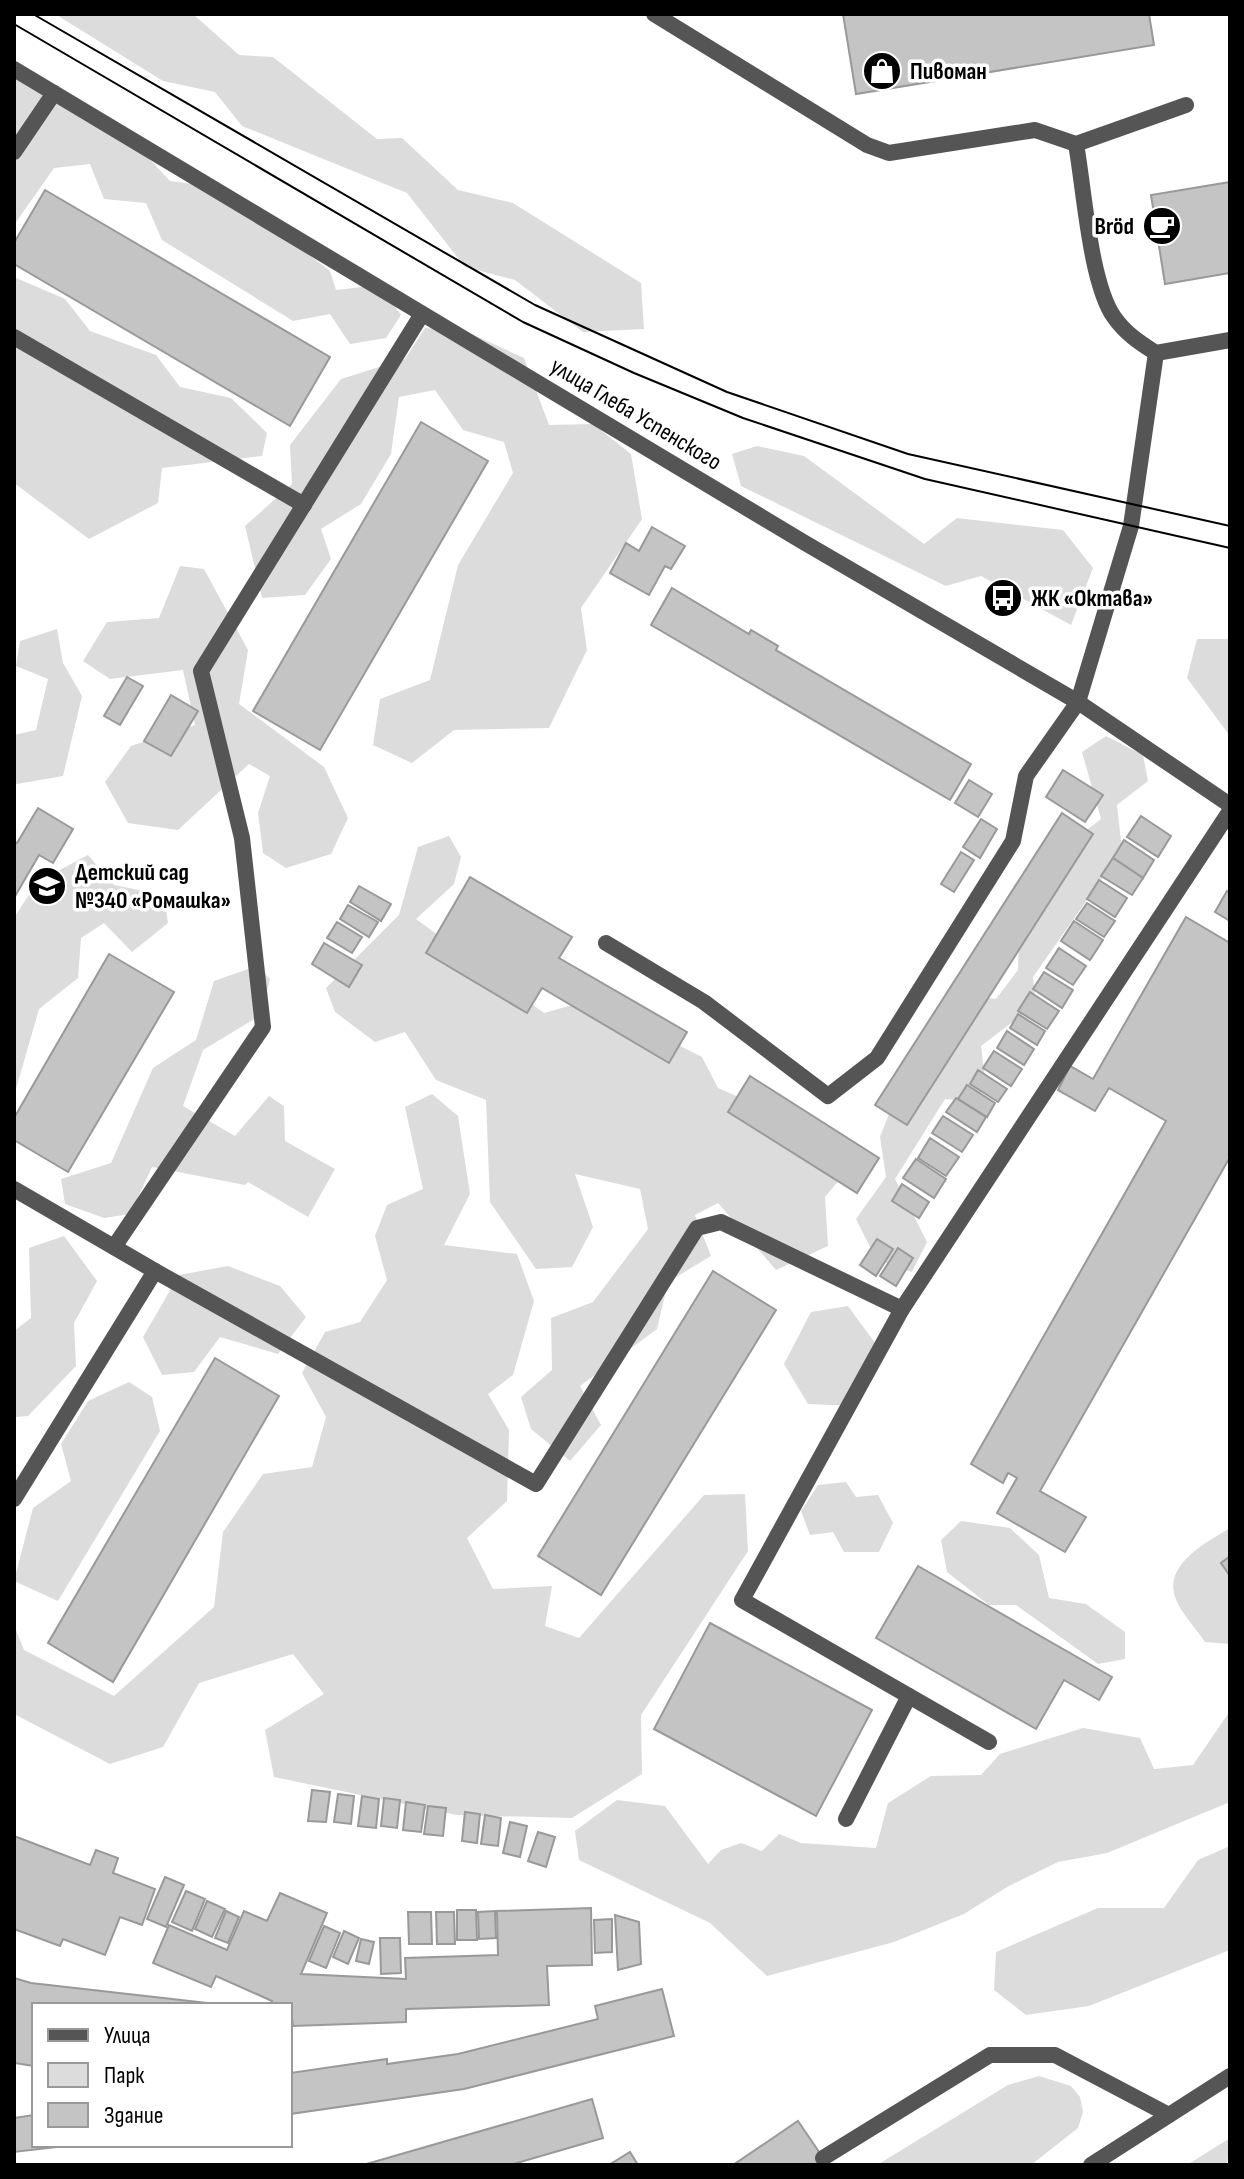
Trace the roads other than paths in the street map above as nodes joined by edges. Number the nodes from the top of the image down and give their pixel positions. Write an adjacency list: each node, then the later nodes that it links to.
1 (658, 15): 5 (street)
2 (14, 69): 3 (street, улица Глеба Успенского)
3 (54, 93): 6 (street); 7 (street, улица Глеба Успенского)
4 (1186, 105): 5 (street)
5 (1076, 144): 10 (street)
6 (14, 152)
7 (422, 314): 11 (street); 12 (street, улица Глеба Успенского)
8 (14, 337): 11 (street)
9 (1230, 340): 10 (street)
10 (1156, 353): 12 (street)
11 (304, 505): 16 (street)
12 (1078, 702): 13 (street, улица Глеба Успенского); 14 (street)
13 (1230, 808): 18 (street)
14 (606, 943)
15 (14, 1189): 16 (street)
16 (114, 1247): 17 (street)
17 (155, 1271): 18 (street); 19 (street)
18 (902, 1309): 20 (street)
19 (14, 1499)
20 (909, 1696): 21 (street); 22 (street)
21 (989, 1742)
22 (846, 1819)
23 (1230, 2076): 24 (street)
24 (1169, 2115): 25 (street); 26 (street)
25 (823, 2158)
26 (1091, 2165)

